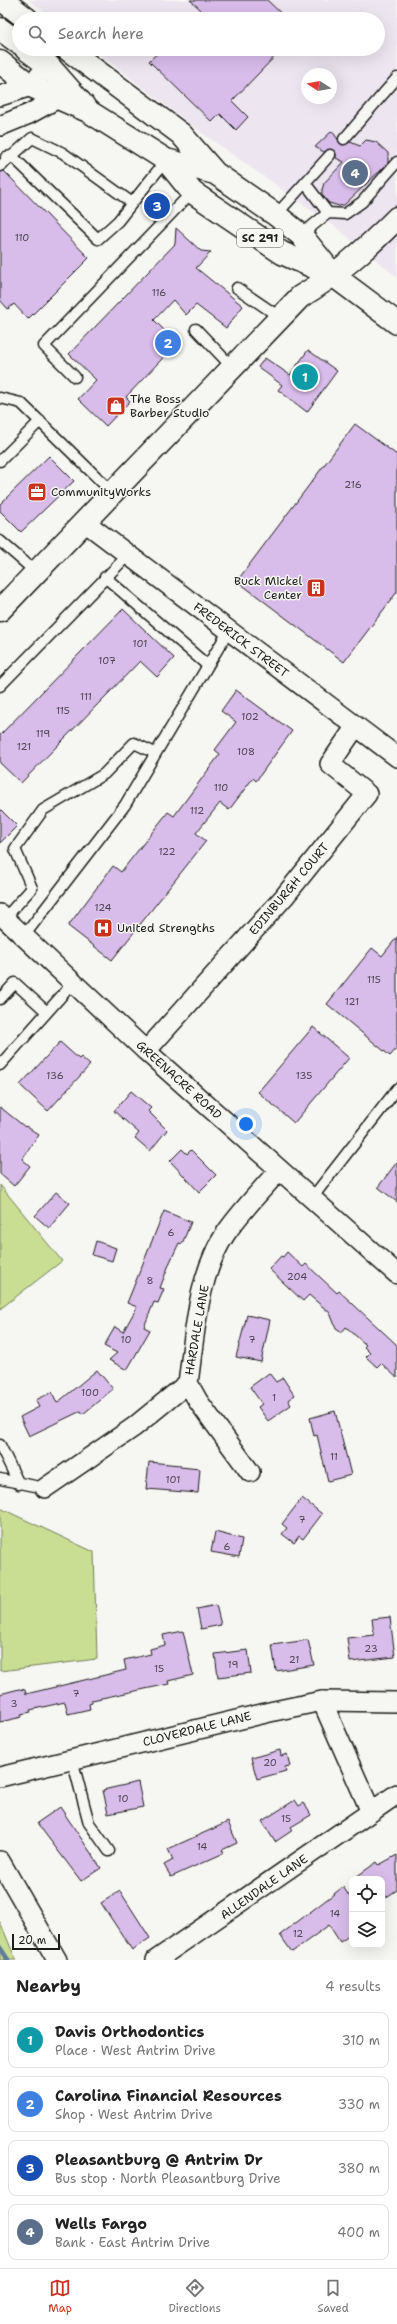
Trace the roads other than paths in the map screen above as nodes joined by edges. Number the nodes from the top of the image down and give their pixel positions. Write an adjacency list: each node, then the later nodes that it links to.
1 (2, 0): 2 (main road)
2 (18, 12)
3 (0, 29): 4 (main road)
4 (12, 38)
5 (36, 56): 8 (main road, SC 291)
6 (76, 56): 22 (main road)
7 (0, 62): 10 (main road, SC 291)
8 (48, 65): 10 (street); 13 (main road, SC 291)
9 (397, 78): 15 (lane)
10 (31, 86): 11 (street); 12 (main road, SC 291)
11 (0, 96)
12 (58, 98): 13 (main road, SC 291); 14 (street)
13 (88, 111): 19 (main road, SC 291)
14 (0, 126)
15 (344, 140)
16 (330, 155): 23 (lane)
17 (12, 156): 18 (lane); 21 (lane); 25 (lane); 25 (lane)
18 (0, 157)
19 (166, 160): 22 (main road, SC 291); 24 (main road, SC 291); 25 (lane)
20 (397, 162): 26 (lane)
21 (0, 166)
22 (215, 172): 27 (main road, SC 291)
23 (305, 183): 26 (lane); 27 (lane)
24 (192, 192): 30 (main road, SC 291); 36 (lane)
25 (131, 202)
26 (328, 213): 29 (lane)
27 (276, 215): 29 (main road, SC 291)
28 (397, 218): 30 (main road)
29 (301, 235): 30 (main road, SC 291)
30 (334, 276): 32 (main road); 33 (main road, SC 291)
31 (237, 288): 32 (lane)
32 (281, 318): 35 (main road)
33 (397, 324)
34 (196, 329): 35 (lane)
35 (233, 368): 40 (main road)
36 (75, 378)
37 (0, 398): 38 (lane)
38 (40, 421): 39 (lane); 40 (lane)
39 (0, 461)
40 (114, 494): 41 (main road)
41 (86, 523): 43 (street, FREDERICK STREET); 44 (main road)
42 (0, 541): 44 (lane)
43 (128, 555): 45 (lane); 47 (street, FREDERICK STREET)
44 (37, 573): 46 (main road)
45 (105, 577): 48 (lane); 49 (lane)
46 (0, 610)
47 (228, 630): 48 (lane); 50 (street, FREDERICK STREET)
48 (207, 665): 51 (lane)
49 (0, 686)
50 (356, 726): 52 (street, FREDERICK STREET); 58 (street, EDINBURGH COURT)
51 (155, 753): 53 (lane); 54 (lane)
52 (397, 757)
53 (2, 916): 54 (street, GREENACRE ROAD)
54 (24, 936): 55 (street, GREENACRE ROAD)
55 (72, 983): 57 (lane); 58 (street, GREENACRE ROAD)
56 (0, 1000): 57 (lane)
57 (47, 1012): 59 (lane)
58 (146, 1051): 61 (street, GREENACRE ROAD)
59 (0, 1066)
60 (397, 1089): 62 (lane)
61 (279, 1170): 62 (street, GREENACRE ROAD); 64 (street, HARDALE LANE)
62 (312, 1198): 63 (street, GREENACRE ROAD)
63 (397, 1274)
64 (188, 1383): 66 (street); 69 (street, HARDALE LANE)
65 (0, 1445): 68 (lane)
66 (250, 1472)
67 (0, 1479): 68 (lane)
68 (19, 1484): 69 (lane)
69 (45, 1488)
70 (322, 1701): 71 (street, CLOVERDALE LANE); 72 (street, CLOVERDALE LANE); 75 (street)
71 (397, 1702)
72 (72, 1759): 73 (street, CLOVERDALE LANE); 76 (lane)
73 (0, 1777)
74 (397, 1794): 75 (street, ALLENDALE LANE)
75 (371, 1812): 79 (street, ALLENDALE LANE)
76 (110, 1851)
77 (0, 1861): 78 (street)
78 (57, 1960)
79 (156, 1960)

